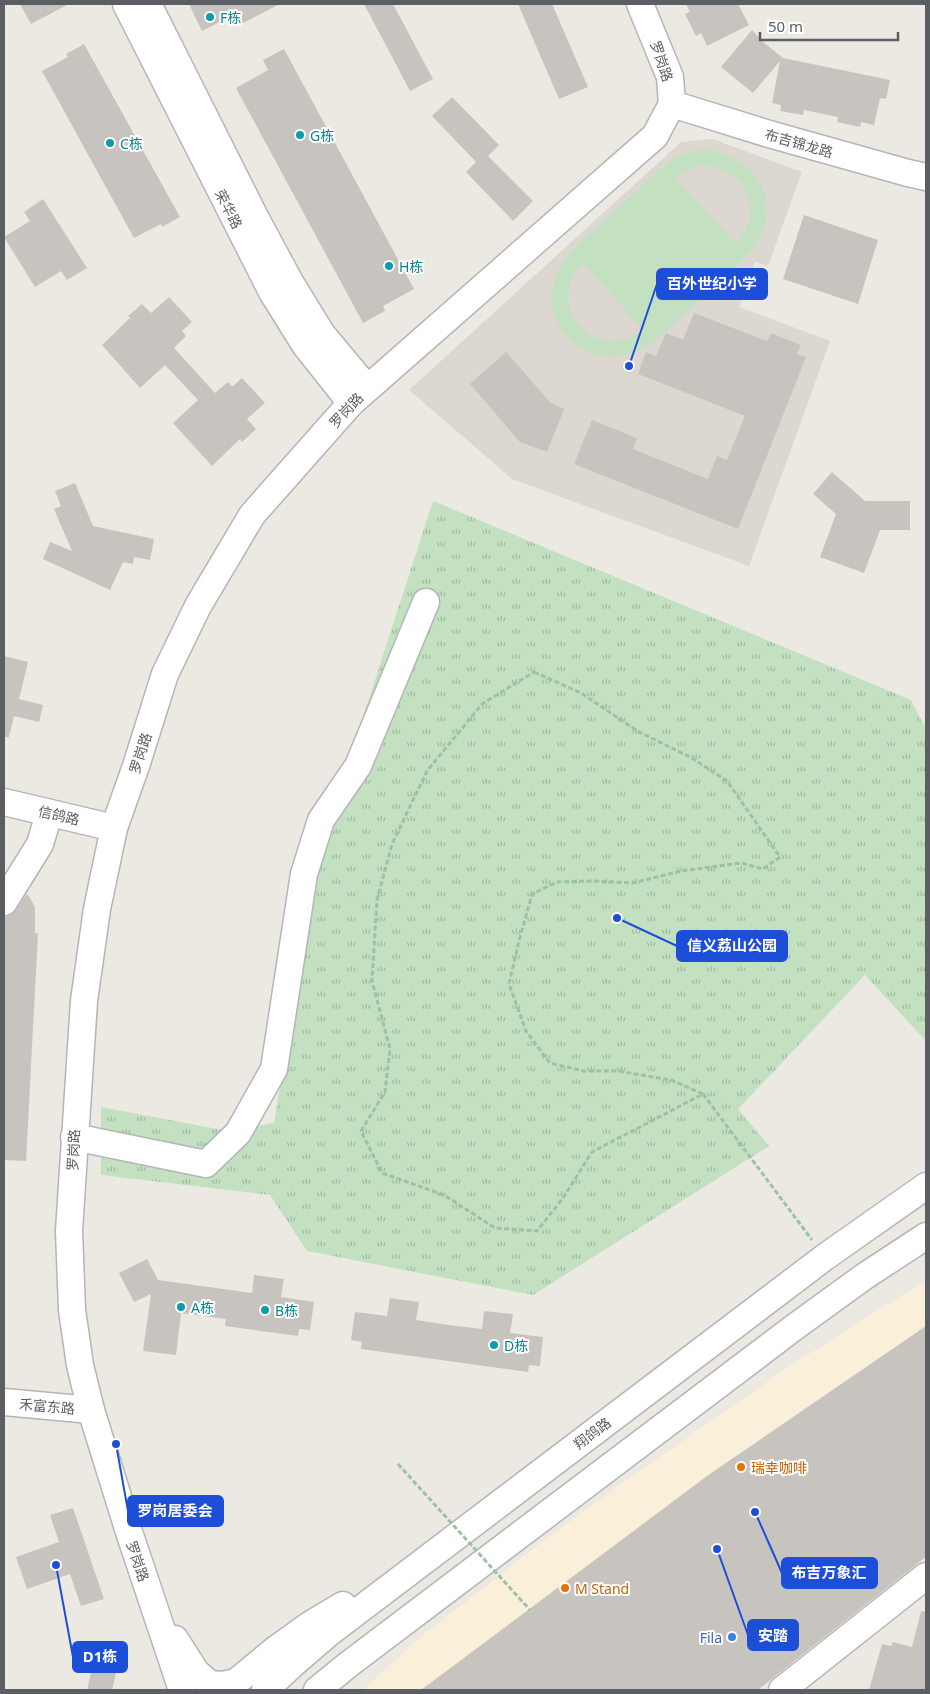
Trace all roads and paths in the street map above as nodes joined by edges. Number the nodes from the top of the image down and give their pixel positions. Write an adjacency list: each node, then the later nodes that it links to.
1 (126, 4): 6 (street, 荣华路)
2 (148, 4): 6 (street, 荣华路)
3 (640, 4): 4 (street, 罗岗路)
4 (672, 104): 5 (street, 布吉锦龙路); 6 (street, 罗岗路)
5 (926, 177)
6 (359, 395): 10 (street, 罗岗路)
7 (426, 602): 13 (street)
8 (4, 802): 9 (street, 信鸽路)
9 (49, 814): 10 (street, 信鸽路); 11 (street)
10 (114, 828): 13 (street, 罗岗路)
11 (4, 902)
12 (703, 1094): 12 (path); 16 (path)
13 (74, 1137): 18 (street, 罗岗路)
14 (926, 1186): 16 (street, 翔鸽路)
15 (926, 1236): 26 (street)
16 (825, 1257): 21 (street, 翔鸽路)
17 (4, 1402): 18 (street, 禾富东路)
18 (91, 1410): 22 (street, 罗岗路)
19 (398, 1464): 23 (path, bridge)
20 (926, 1576): 27 (street)
21 (384, 1591): 22 (street); 25 (street, 翔鸽路)
22 (154, 1607): 24 (street, 罗岗路)
23 (530, 1610)
24 (182, 1690)
25 (265, 1690)
26 (317, 1690)
27 (782, 1690)

